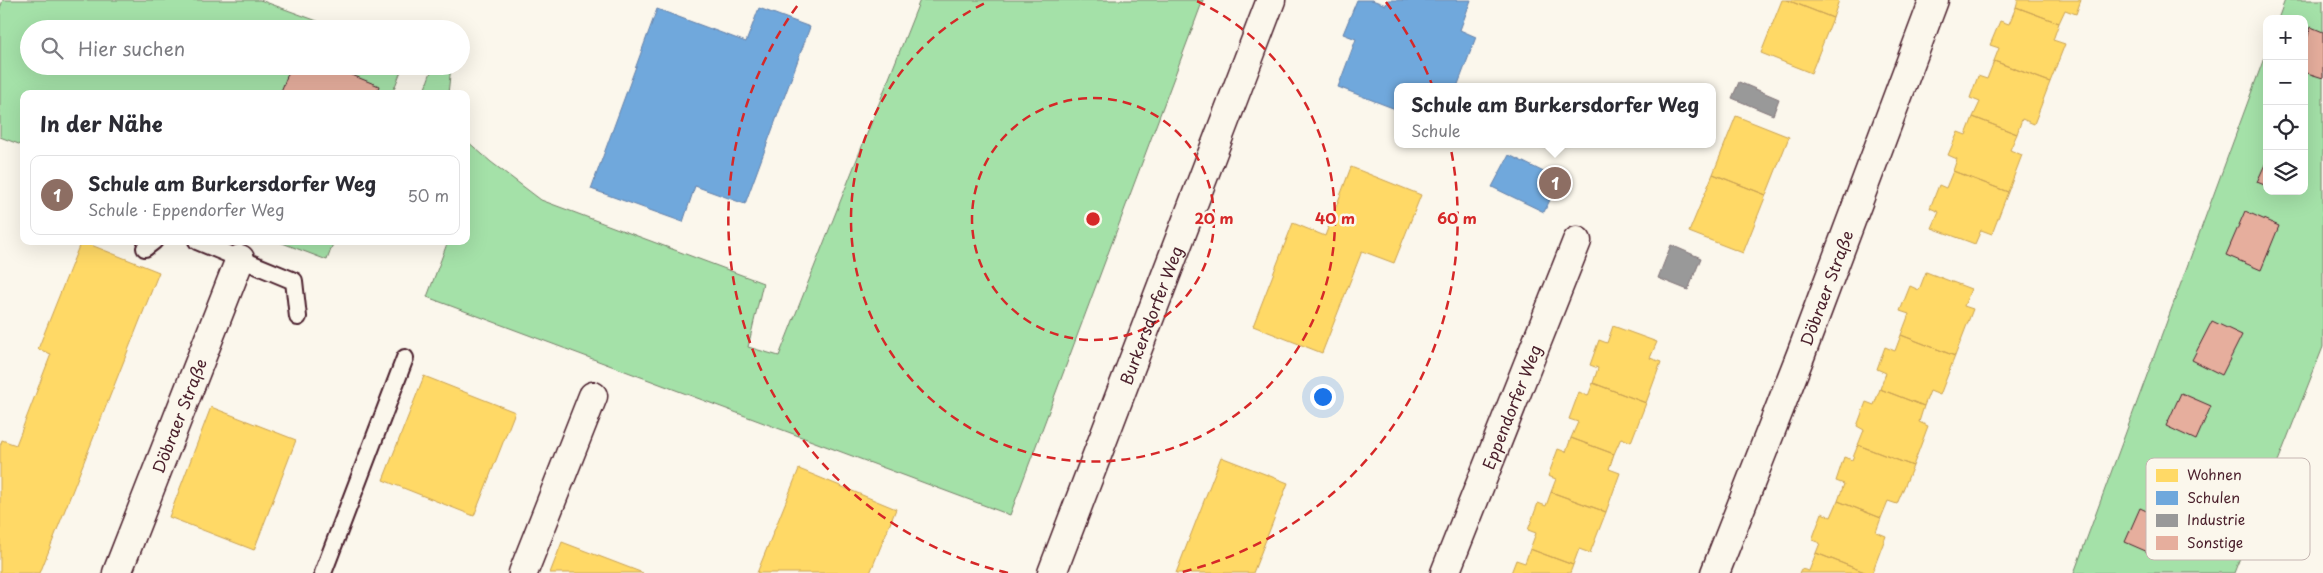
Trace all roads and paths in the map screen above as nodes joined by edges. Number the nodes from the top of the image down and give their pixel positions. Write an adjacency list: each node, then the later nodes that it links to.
1 (1271, 0): 12 (street, Burkersdorfer Weg)
2 (1934, 0): 14 (street, Döbraer Straße)
3 (1577, 241): 13 (street, Eppendorfer Weg)
4 (207, 245): 5 (lane)
5 (240, 259): 6 (lane); 9 (street, Döbraer Straße)
6 (298, 317)
7 (405, 358): 10 (lane)
8 (592, 396): 11 (street)
9 (117, 573)
10 (323, 573)
11 (523, 573)
12 (1052, 573)
13 (1445, 573)
14 (1715, 573)

